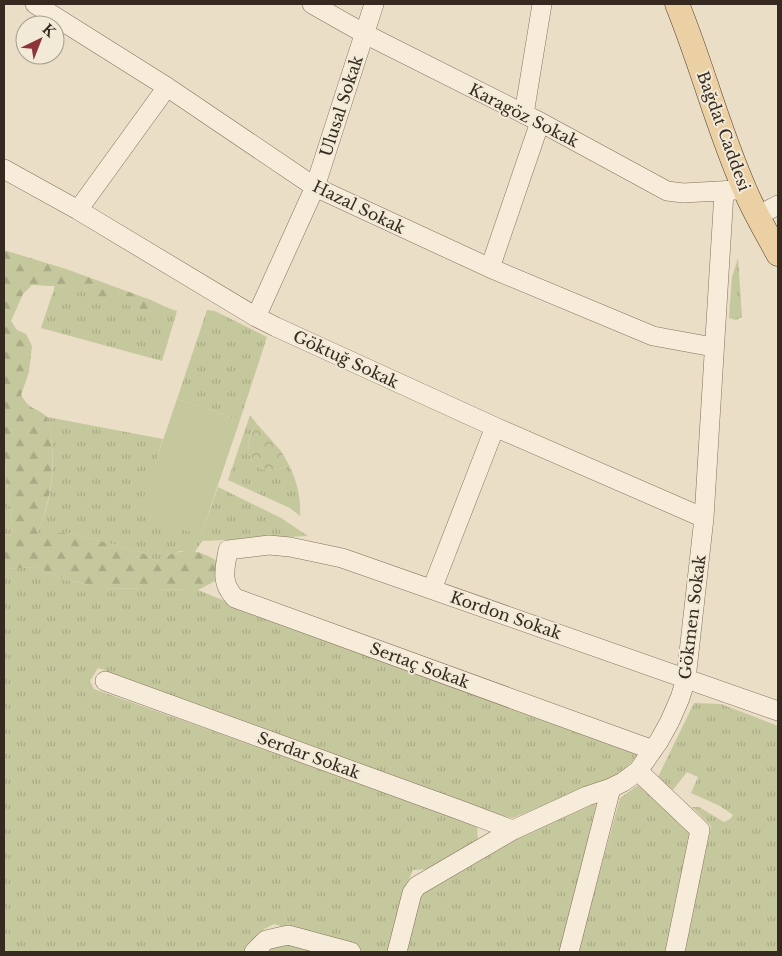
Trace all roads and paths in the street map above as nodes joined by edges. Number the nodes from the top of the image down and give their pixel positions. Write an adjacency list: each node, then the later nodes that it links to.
1 (312, 4): 6 (street, Karagöz Sokak)
2 (374, 4): 6 (street, Ulusal Sokak)
3 (542, 4): 8 (street)
4 (677, 4): 11 (main road, Bağdat Caddesi)
5 (42, 6): 7 (street, Hazal Sokak)
6 (365, 34): 8 (street, Karagöz Sokak); 10 (street, Ulusal Sokak)
7 (167, 87): 10 (street, Hazal Sokak); 13 (street)
8 (532, 118): 11 (street, Karagöz Sokak); 16 (street)
9 (4, 169): 13 (street, Göktuğ Sokak)
10 (315, 187): 16 (street, Hazal Sokak); 17 (street, Ulusal Sokak)
11 (734, 191): 14 (main road, Bağdat Caddesi); 18 (street, Gökmen Sokak)
12 (778, 205): 14 (street)
13 (78, 210): 17 (street, Göktuğ Sokak)
14 (757, 216): 15 (main road, Bağdat Caddesi)
15 (778, 254)
16 (490, 268): 18 (street, Hazal Sokak)
17 (256, 317): 19 (street, Göktuğ Sokak)
18 (714, 347): 20 (street, Gökmen Sokak)
19 (495, 427): 20 (street, Göktuğ Sokak); 22 (street)
20 (704, 518): 23 (street, Gökmen Sokak)
21 (228, 550): 22 (street, Kordon Sokak); 26 (street, Sertaç Sokak)
22 (432, 589): 23 (street, Kordon Sokak)
23 (686, 679): 25 (street, Kordon Sokak); 26 (street, Gökmen Sokak)
24 (105, 681): 29 (street, Serdar Sokak)
25 (778, 711)
26 (653, 750): 27 (street, Gökmen Sokak)
27 (638, 771): 28 (street, Gökmen Sokak); 34 (street)
28 (610, 788): 29 (street, Gökmen Sokak); 33 (street)
29 (513, 830): 32 (street, Gökmen Sokak)
30 (254, 952): 31 (street)
31 (351, 952)
32 (397, 952)
33 (569, 952)
34 (675, 952)

